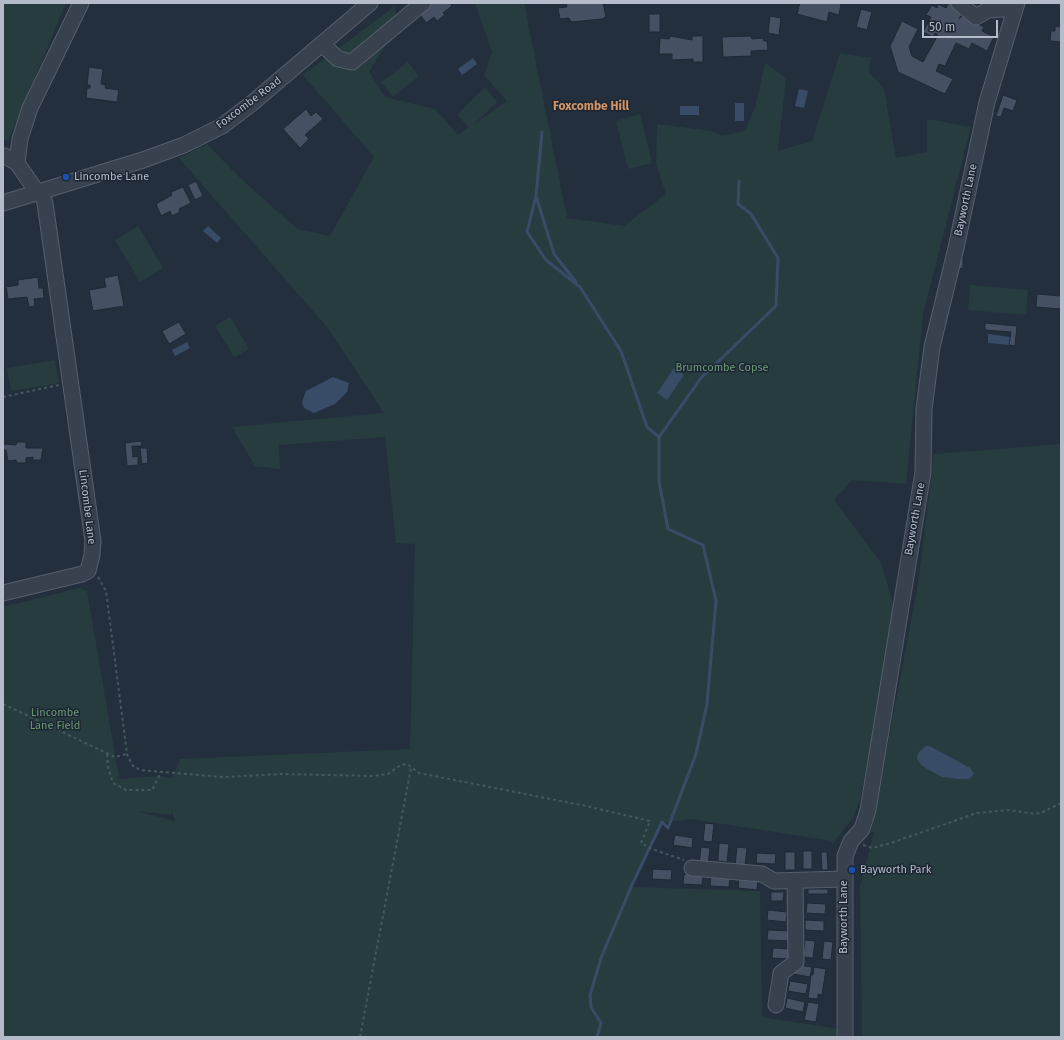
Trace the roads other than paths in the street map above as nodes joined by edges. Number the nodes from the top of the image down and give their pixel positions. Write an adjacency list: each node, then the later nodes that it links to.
1 (81, 3): 7 (street)
2 (370, 3): 6 (street, Foxcombe Road)
3 (423, 3): 6 (street)
4 (959, 3): 5 (street)
5 (1016, 5): 11 (street, Bayworth Lane)
6 (322, 44): 7 (street, Foxcombe Road)
7 (39, 192): 8 (street, Foxcombe Road); 9 (street, Lincombe Lane)
8 (3, 203)
9 (3, 592)
10 (692, 868): 12 (street)
11 (844, 879): 12 (street); 14 (street, Bayworth Lane)
12 (795, 881): 13 (street)
13 (776, 1005)
14 (845, 1037)

